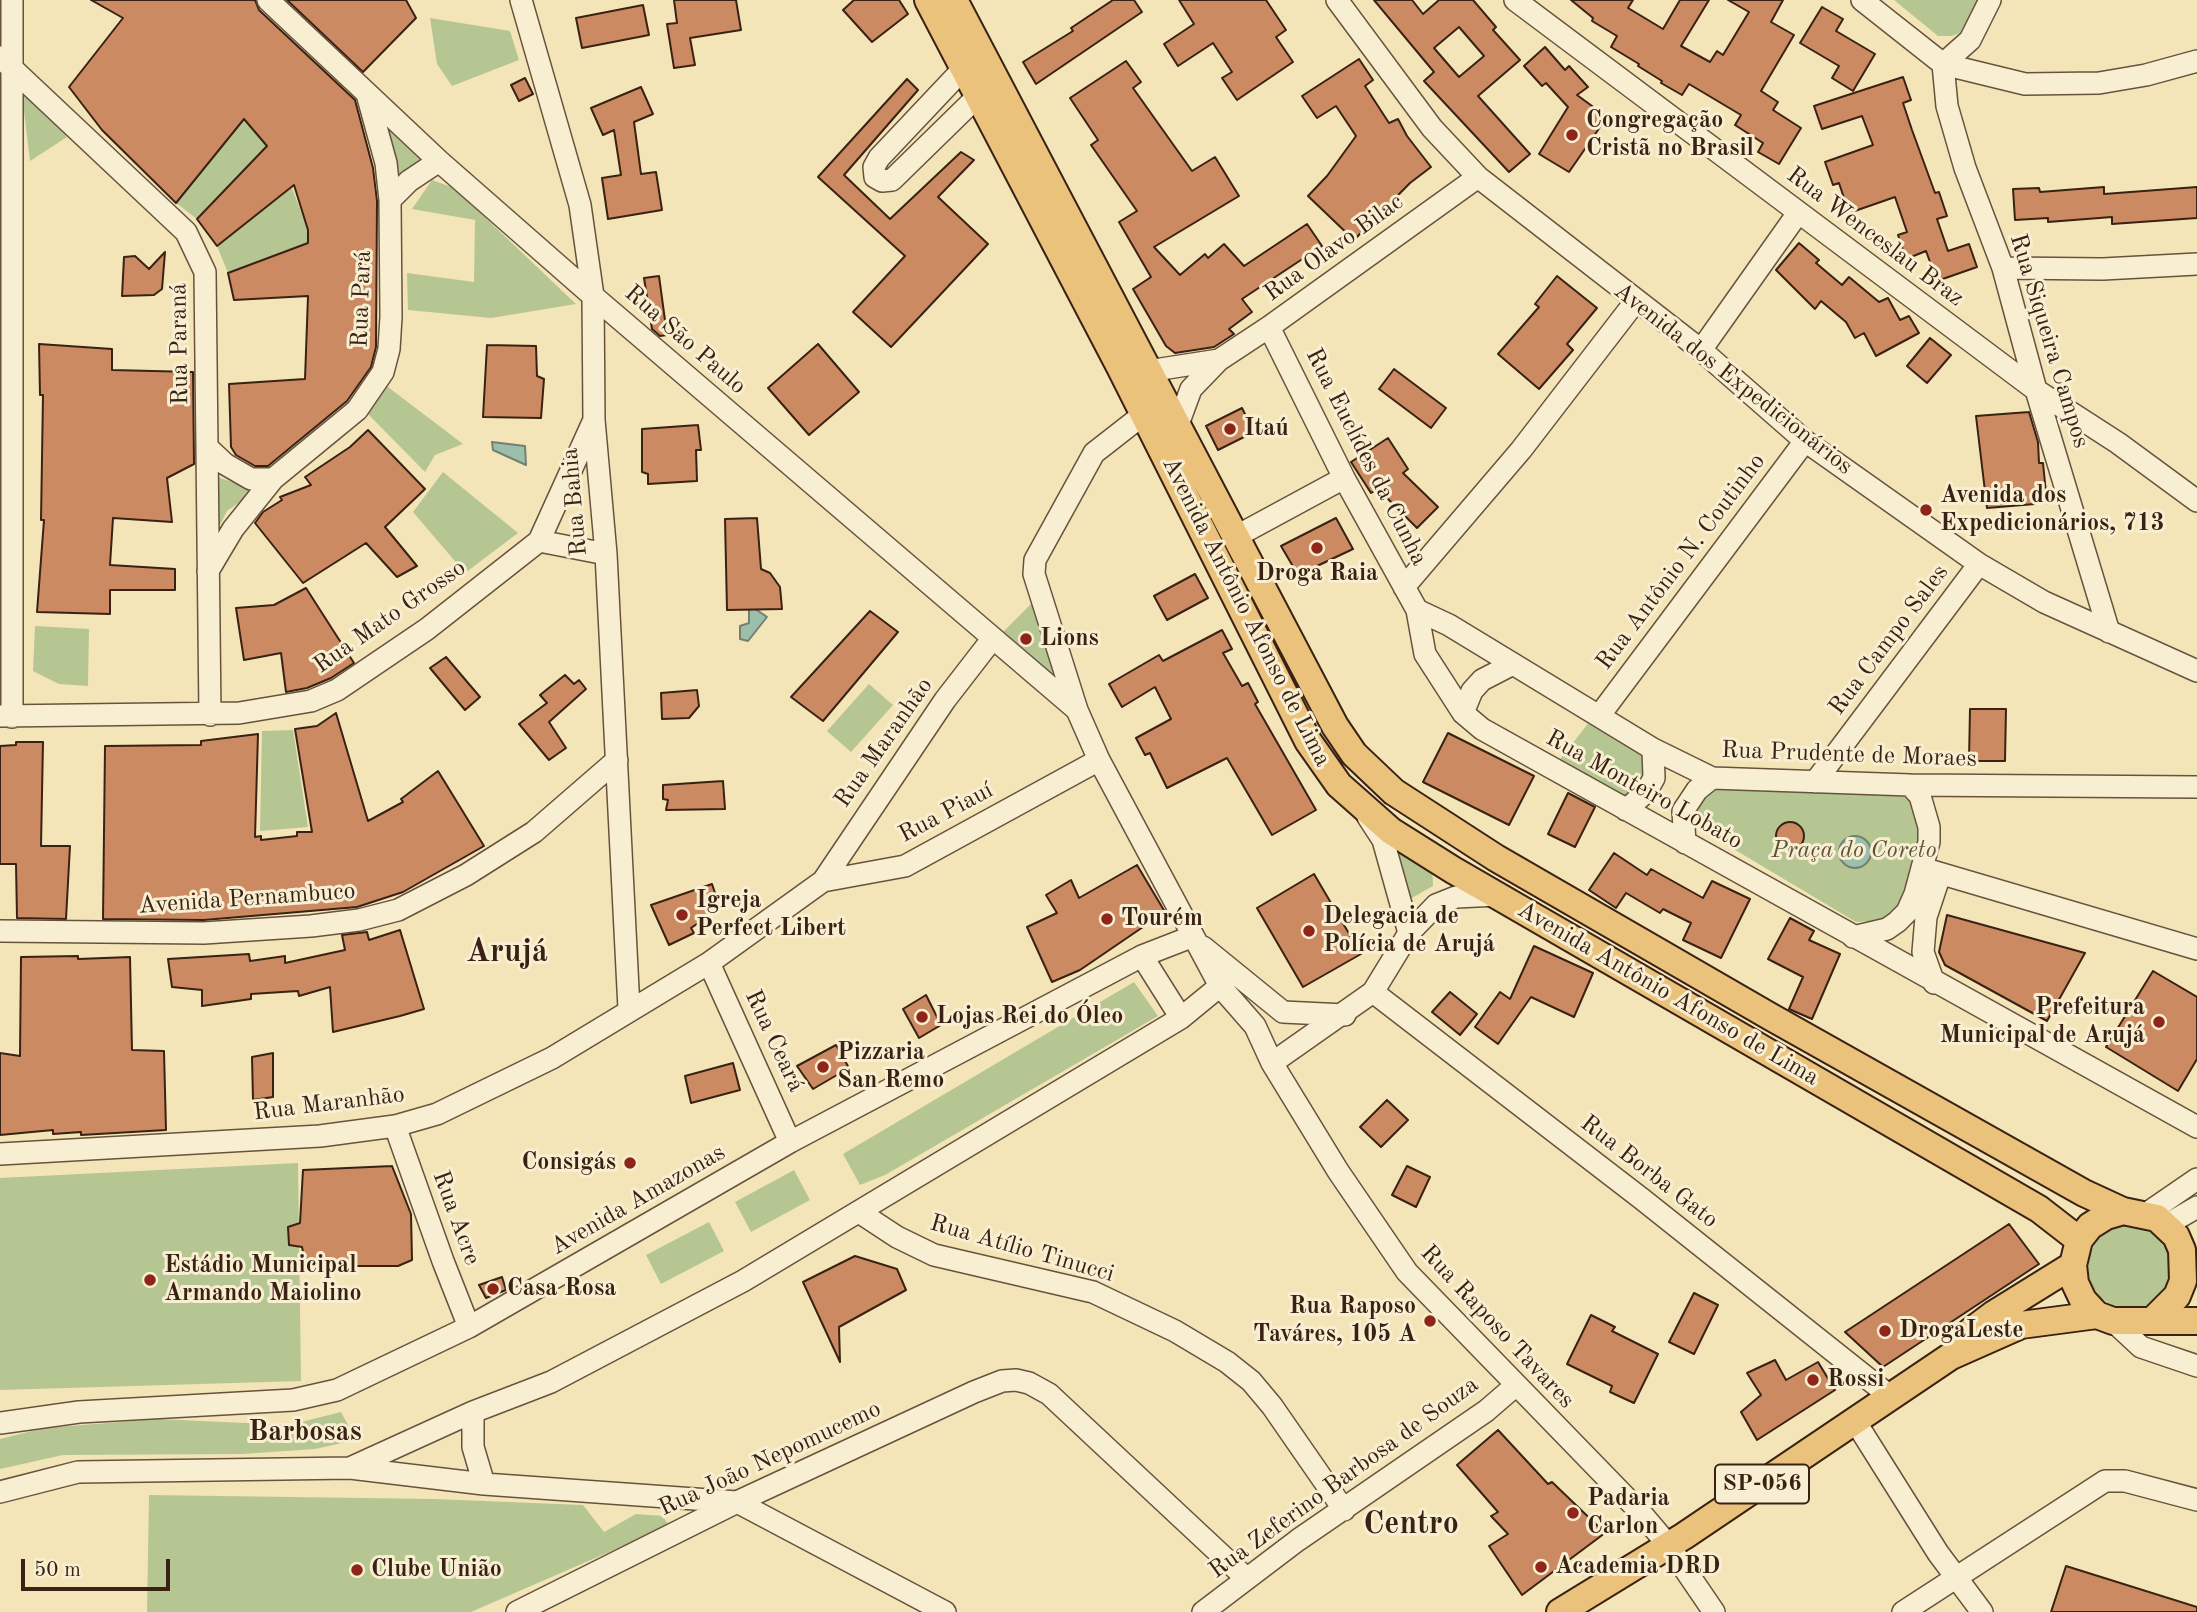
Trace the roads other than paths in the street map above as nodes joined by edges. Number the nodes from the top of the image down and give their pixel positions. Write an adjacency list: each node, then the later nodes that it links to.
1 (12, 0): 11 (street)
2 (268, 0): 14 (street, Rua São Paulo)
3 (521, 0): 22 (street, Rua Bahia)
4 (928, 0): 13 (main road, Avenida Antônio Afonso de Lima)
5 (954, 0): 24 (main road, Avenida Antônio Afonso de Lima)
6 (1337, 0): 17 (street, Avenida dos Expedicionários)
7 (1515, 0): 19 (street, Rua Wenceslau Braz)
8 (1862, 0): 12 (street)
9 (1990, 0): 12 (street)
10 (2197, 61): 12 (street)
11 (6, 62): 34 (street, Rua Paraná); 54 (street)
12 (1943, 64): 21 (street, Rua Siqueira Campos)
13 (964, 68): 15 (main road, Avenida Antônio Afonso de Lima); 15 (street)
14 (366, 92): 16 (street, Rua São Paulo); 18 (street, Rua Pará)
15 (978, 96): 24 (main road, Avenida Antônio Afonso de Lima)
16 (439, 161): 18 (street); 22 (street, Rua São Paulo)
17 (1478, 177): 23 (street, Avenida dos Expedicionários); 25 (street, Rua Olavo Bilac)
18 (390, 200): 37 (street, Rua Pará)
19 (1798, 213): 26 (street); 29 (street, Rua Wenceslau Braz)
20 (2197, 264): 21 (street)
21 (2003, 268): 29 (street, Rua Siqueira Campos)
22 (593, 296): 31 (street, Rua Bahia); 47 (street, Rua São Paulo)
23 (1636, 302): 26 (street, Avenida dos Expedicionários); 44 (street)
24 (1106, 315): 28 (main road, Avenida Antônio Afonso de Lima); 30 (main road, Avenida Antônio Afonso de Lima)
25 (1269, 327): 27 (street, Rua Olavo Bilac); 36 (street, Rua Euclídes da Cunha)
26 (1701, 350): 33 (street, Avenida dos Expedicionários)
27 (1219, 359): 28 (street, Rua Olavo Bilac); 32 (street, Rua Olavo Bilac)
28 (1148, 371): 32 (main road, Avenida Antônio Afonso de Lima)
29 (2036, 390): 38 (street, Rua Wenceslau Braz); 46 (street, Rua Siqueira Campos)
30 (1144, 414): 35 (main road, Avenida Antônio Afonso de Lima); 50 (street)
31 (594, 420): 40 (street, Rua Mato Grosso); 41 (street, Rua Bahia)
32 (1177, 427): 35 (main road, Avenida Antônio Afonso de Lima)
33 (1805, 441): 42 (street, Avenida dos Expedicionários); 53 (street, Rua Antônio N. Coutinho)
34 (208, 448): 37 (street); 43 (street, Rua Paraná)
35 (1186, 471): 39 (main road, Avenida Antônio Afonso de Lima); 56 (main road, Avenida Antônio Afonso de Lima)
36 (1344, 478): 39 (street); 44 (street, Rua Euclídes da Cunha)
37 (273, 479): 43 (street, Rua Pará)
38 (2197, 501)
39 (1235, 537): 55 (main road, Avenida Antônio Afonso de Lima)
40 (539, 541): 41 (street); 52 (street, Rua Mato Grosso)
41 (606, 554): 58 (street, Rua Bahia)
42 (1979, 564): 46 (street, Avenida dos Expedicionários); 61 (street, Rua Campo Sales)
43 (207, 572): 52 (street, Rua Paraná)
44 (1404, 587): 45 (street, Rua Euclídes da Cunha)
45 (1417, 610): 48 (street, Rua Prudente de Moraes); 51 (street, Rua Monteiro Lobato)
46 (2109, 632): 49 (street, Avenida dos Expedicionários)
47 (993, 638): 50 (street, Rua São Paulo); 69 (street, Rua Maranhão)
48 (1511, 665): 51 (street); 53 (street, Rua Prudente de Moraes)
49 (2197, 671)
50 (1077, 710): 59 (street, Rua Raposo Tavares)
51 (1463, 713): 65 (street, Rua Monteiro Lobato)
52 (211, 715): 54 (street, Rua Mato Grosso)
53 (1599, 716): 57 (street, Rua Prudente de Moraes)
54 (6, 717)
55 (1335, 726): 56 (main road); 67 (main road, Avenida Antônio Afonso de Lima)
56 (1308, 741): 64 (main road, Avenida Antônio Afonso de Lima)
57 (1653, 750): 60 (street, Rua Prudente de Moraes); 65 (street)
58 (617, 760): 71 (street, Avenida Pernambuco); 81 (street, Rua Bahia)
59 (1099, 760): 69 (street, Rua Piauí); 73 (street, Rua Raposo Tavares)
60 (1712, 778): 61 (street, Rua Prudente de Moraes); 66 (street)
61 (1815, 782): 62 (street, Rua Prudente de Moraes)
62 (1910, 785): 63 (street, Rua Prudente de Moraes); 68 (street)
63 (2197, 788)
64 (1364, 809): 70 (main road, Avenida Antônio Afonso de Lima); 72 (street)
65 (1626, 810): 66 (street, Rua Monteiro Lobato)
66 (1685, 843): 74 (street, Rua Monteiro Lobato)
67 (1515, 868): 70 (main road); 94 (main road, Avenida Antônio Afonso de Lima)
68 (1931, 872): 74 (street); 75 (street); 78 (street)
69 (823, 881): 77 (street, Rua Piauí)
70 (1498, 895): 72 (street); 95 (main road, Avenida Antônio Afonso de Lima)
71 (0, 931)
72 (1409, 933): 80 (street)
73 (1191, 937): 76 (street, Avenida Amazonas); 79 (street, Rua Raposo Tavares); 82 (street)
74 (1853, 937): 78 (street, Rua Monteiro Lobato)
75 (2197, 949)
76 (1142, 956): 84 (street); 89 (street, Avenida Amazonas)
77 (709, 963): 81 (street, Rua Maranhão); 89 (street, Rua Ceará)
78 (1934, 983): 88 (street, Rua Monteiro Lobato)
79 (1220, 986): 84 (street); 85 (street, Rua Raposo Tavares)
80 (1373, 992): 83 (street); 103 (street, Rua Borba Gato)
81 (629, 1009): 87 (street, Rua Maranhão)
82 (1283, 1012): 83 (street); 85 (street)
83 (1345, 1015): 86 (street)
84 (1181, 1018): 93 (street)
85 (1255, 1026): 86 (street, Rua Raposo Tavares)
86 (1272, 1063): 102 (street, Rua Raposo Tavares)
87 (396, 1126): 90 (street, Rua Maranhão); 99 (street, Rua Acre)
88 (2197, 1127)
89 (790, 1142): 99 (street, Avenida Amazonas)
90 (0, 1154)
91 (2191, 1184): 94 (street)
92 (2197, 1207): 94 (street)
93 (859, 1212): 104 (street); 112 (street, Rua Atílio Tinucci)
94 (2162, 1226): 95 (main road, SP-056); 97 (main road)
95 (2076, 1252): 96 (main road); 100 (main road, SP-056)
96 (2105, 1318): 97 (main road, SP-056); 100 (main road, SP-056); 101 (street)
97 (2153, 1320): 98 (main road)
98 (2197, 1321)
99 (470, 1326): 106 (street, Avenida Amazonas)
100 (1951, 1356): 103 (main road, SP-056)
101 (2197, 1366)
102 (1515, 1387): 112 (street, Rua Zeferino Barbosa de Souza); 113 (street, Rua Raposo Tavares)
103 (1891, 1397): 105 (main road, SP-056)
104 (473, 1412): 107 (street); 108 (street)
105 (1855, 1422): 113 (main road, SP-056); 115 (street)
106 (0, 1423)
107 (350, 1468): 108 (street); 109 (street)
108 (484, 1484): 111 (street)
109 (0, 1492)
110 (2197, 1500): 115 (street)
111 (737, 1502): 114 (street, Rua João Nepomucemo); 116 (street, Rua João Nepomucemo); 117 (street)
112 (1344, 1510): 114 (street, Rua Zeferino Barbosa de Souza)
113 (1668, 1546): 119 (main road, SP-056); 120 (street, Rua Raposo Tavares)
114 (1245, 1578): 118 (street, Rua Zeferino Barbosa de Souza)
115 (1957, 1579): 121 (street); 122 (street)
116 (517, 1612)
117 (945, 1612)
118 (1203, 1612)
119 (1560, 1612)
120 (1714, 1612)
121 (1903, 1612)
122 (1982, 1612)

